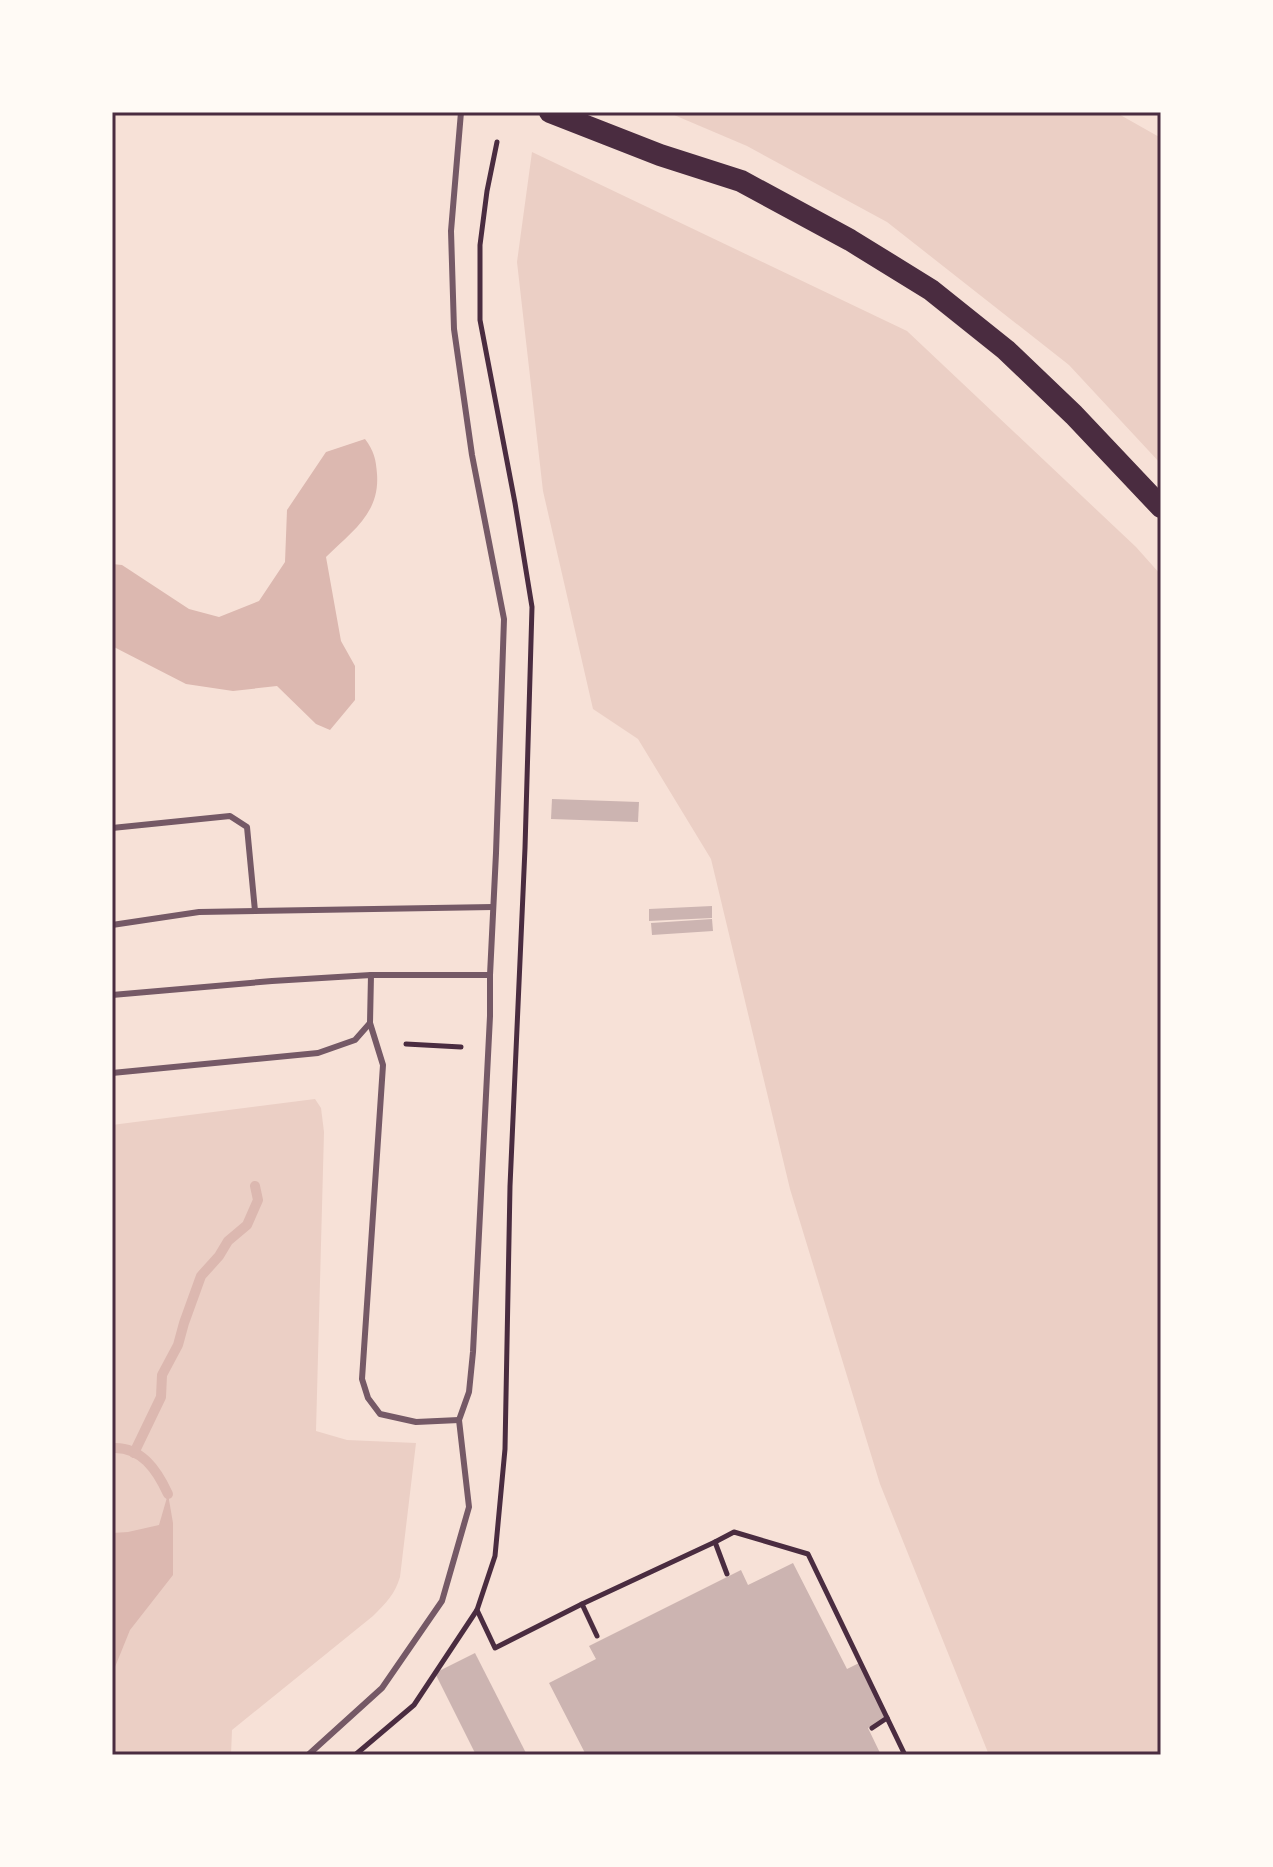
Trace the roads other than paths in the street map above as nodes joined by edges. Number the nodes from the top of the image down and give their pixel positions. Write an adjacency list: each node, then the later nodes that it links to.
1 (461, 112): 5 (lane)
2 (550, 112): 3 (highway)
3 (1161, 507)
4 (112, 828): 6 (lane)
5 (493, 907): 6 (lane); 9 (lane)
6 (255, 911): 7 (lane)
7 (112, 925)
8 (371, 975): 9 (lane); 10 (lane); 11 (lane)
9 (490, 975): 13 (lane)
10 (112, 995)
11 (370, 1023): 12 (lane); 13 (lane)
12 (112, 1073)
13 (459, 1420): 14 (lane)
14 (308, 1755)

